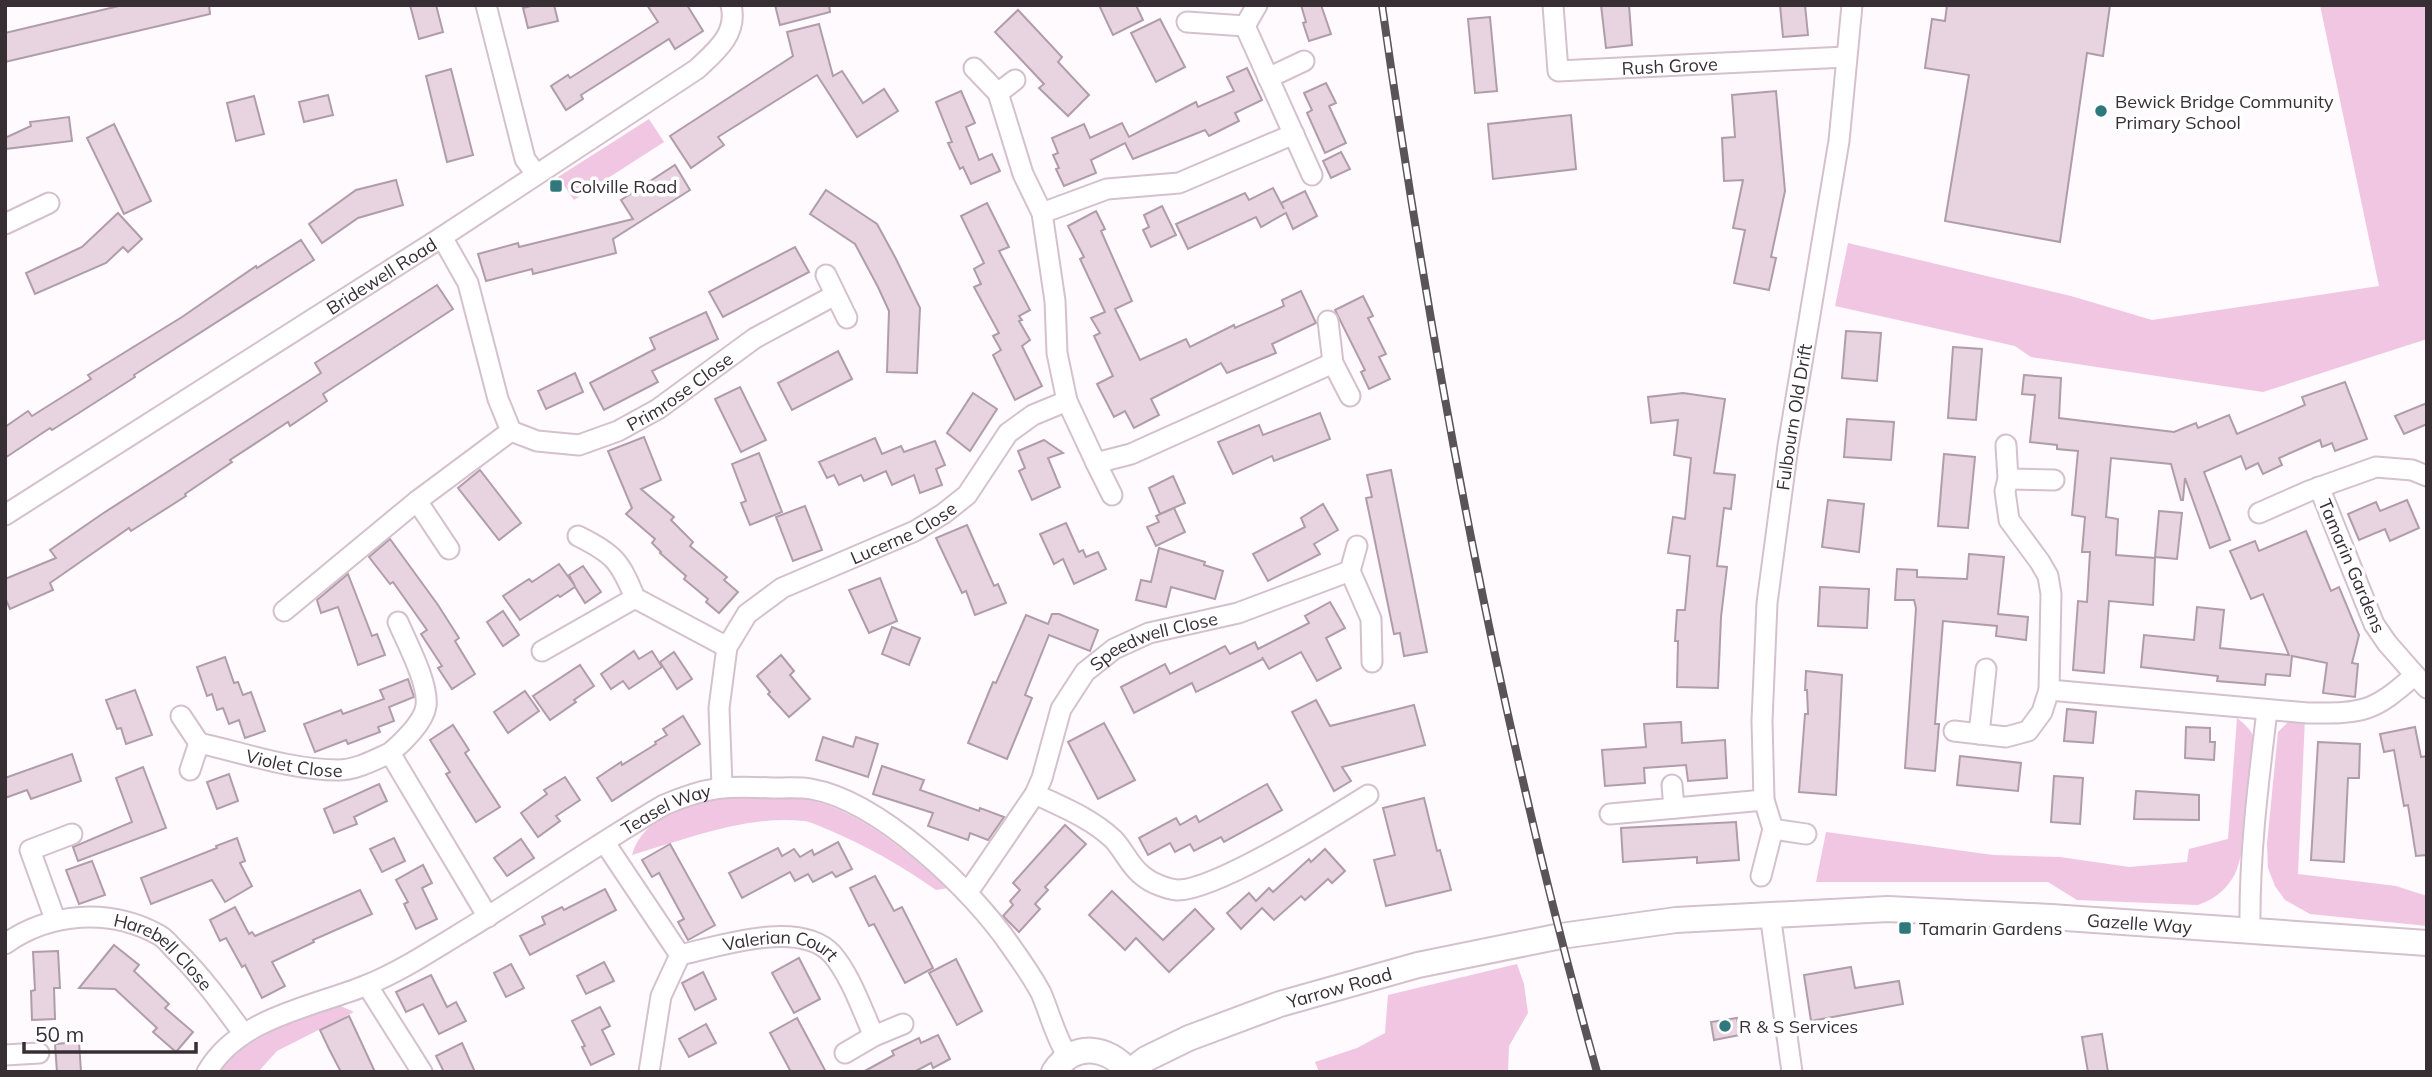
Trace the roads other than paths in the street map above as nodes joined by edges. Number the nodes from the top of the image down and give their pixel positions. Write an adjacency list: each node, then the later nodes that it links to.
1 (486, 5): 15 (street)
2 (1258, 5): 7 (street)
3 (1553, 5): 8 (street, Rush Grove)
4 (1852, 5): 8 (street, Fulbourn Old Drift)
5 (732, 9): 15 (street, Bridewell Road)
6 (1187, 22): 7 (street)
7 (1245, 26): 11 (street)
8 (1846, 57): 63 (street, Fulbourn Old Drift)
9 (1304, 61): 11 (street)
10 (974, 68): 13 (street)
11 (1268, 78): 14 (street)
12 (1014, 80): 13 (street)
13 (998, 93): 18 (street)
14 (1294, 134): 16 (street); 18 (street)
15 (536, 174): 20 (street, Bridewell Road)
16 (1312, 176)
17 (49, 203): 19 (street)
18 (1042, 213): 27 (street)
19 (5, 224)
20 (442, 237): 28 (street); 38 (street, Bridewell Road)
21 (826, 275): 22 (street)
22 (835, 295): 23 (street); 28 (street, Primrose Close)
23 (847, 318)
24 (1328, 321): 25 (street)
25 (1333, 363): 26 (street); 30 (street)
26 (1350, 396)
27 (1067, 401): 30 (street); 46 (street, Lucerne Close)
28 (511, 431): 36 (street)
29 (2007, 445): 32 (street)
30 (1097, 463): 35 (street)
31 (2427, 476): 34 (street, Tamarin Gardens)
32 (2008, 479): 33 (street); 51 (street)
33 (2053, 480)
34 (2319, 487): 37 (street, Tamarin Gardens); 50 (street, Tamarin Gardens)
35 (1112, 495)
36 (417, 501): 41 (street); 44 (street)
37 (2259, 513)
38 (5, 515)
39 (578, 536): 43 (street)
40 (1357, 545): 42 (street)
41 (449, 550)
42 (1350, 570): 48 (street); 61 (street, Speedwell Close)
43 (635, 598): 46 (street); 47 (street)
44 (284, 611)
45 (398, 622): 57 (street, Violet Close)
46 (727, 647): 60 (street, Lucerne Close)
47 (542, 651)
48 (1372, 662)
49 (1986, 669): 55 (street)
50 (2421, 682): 52 (street, Tamarin Gardens)
51 (2049, 690): 52 (street, Tamarin Gardens); 55 (street)
52 (2267, 711): 75 (street)
53 (181, 716): 56 (street)
54 (1954, 732): 55 (street)
55 (1979, 734)
56 (199, 743): 57 (street, Violet Close); 58 (street)
57 (390, 753): 73 (street)
58 (190, 770)
59 (1672, 785): 64 (street)
60 (722, 786): 69 (street, Teasel Way); 71 (street, Teasel Way)
61 (1035, 794): 62 (street); 71 (street, Speedwell Close)
62 (1368, 795)
63 (1764, 800): 64 (street); 66 (street, Fulbourn Old Drift)
64 (1674, 808): 65 (street)
65 (1610, 814)
66 (1773, 829): 68 (street); 70 (street)
67 (72, 834): 74 (street)
68 (1805, 834)
69 (605, 843): 73 (street, Teasel Way); 79 (street)
70 (1761, 876)
71 (968, 892): 87 (street, Teasel Way)
72 (1770, 914): 75 (street, Gazelle Way); 76 (street, Gazelle Way); 92 (street)
73 (488, 917): 80 (street, Teasel Way)
74 (55, 919): 78 (street, Harebell Close); 82 (street, Harebell Close)
75 (2250, 930): 77 (street, Gazelle Way)
76 (1561, 936): 91 (street, Yarrow Road)
77 (2427, 943)
78 (5, 944)
79 (680, 955): 83 (street, Valerian Court); 90 (street)
80 (367, 985): 82 (street, Teasel Way); 89 (street)
81 (904, 1024): 83 (street)
82 (243, 1033): 88 (street, Teasel Way)
83 (874, 1036): 85 (street)
84 (39, 1053): 86 (street)
85 (845, 1053)
86 (5, 1055)
87 (1061, 1064): 91 (street, Yarrow Road)
88 (207, 1072)
89 (422, 1072)
90 (649, 1072)
91 (1129, 1072)
92 (1792, 1072)

